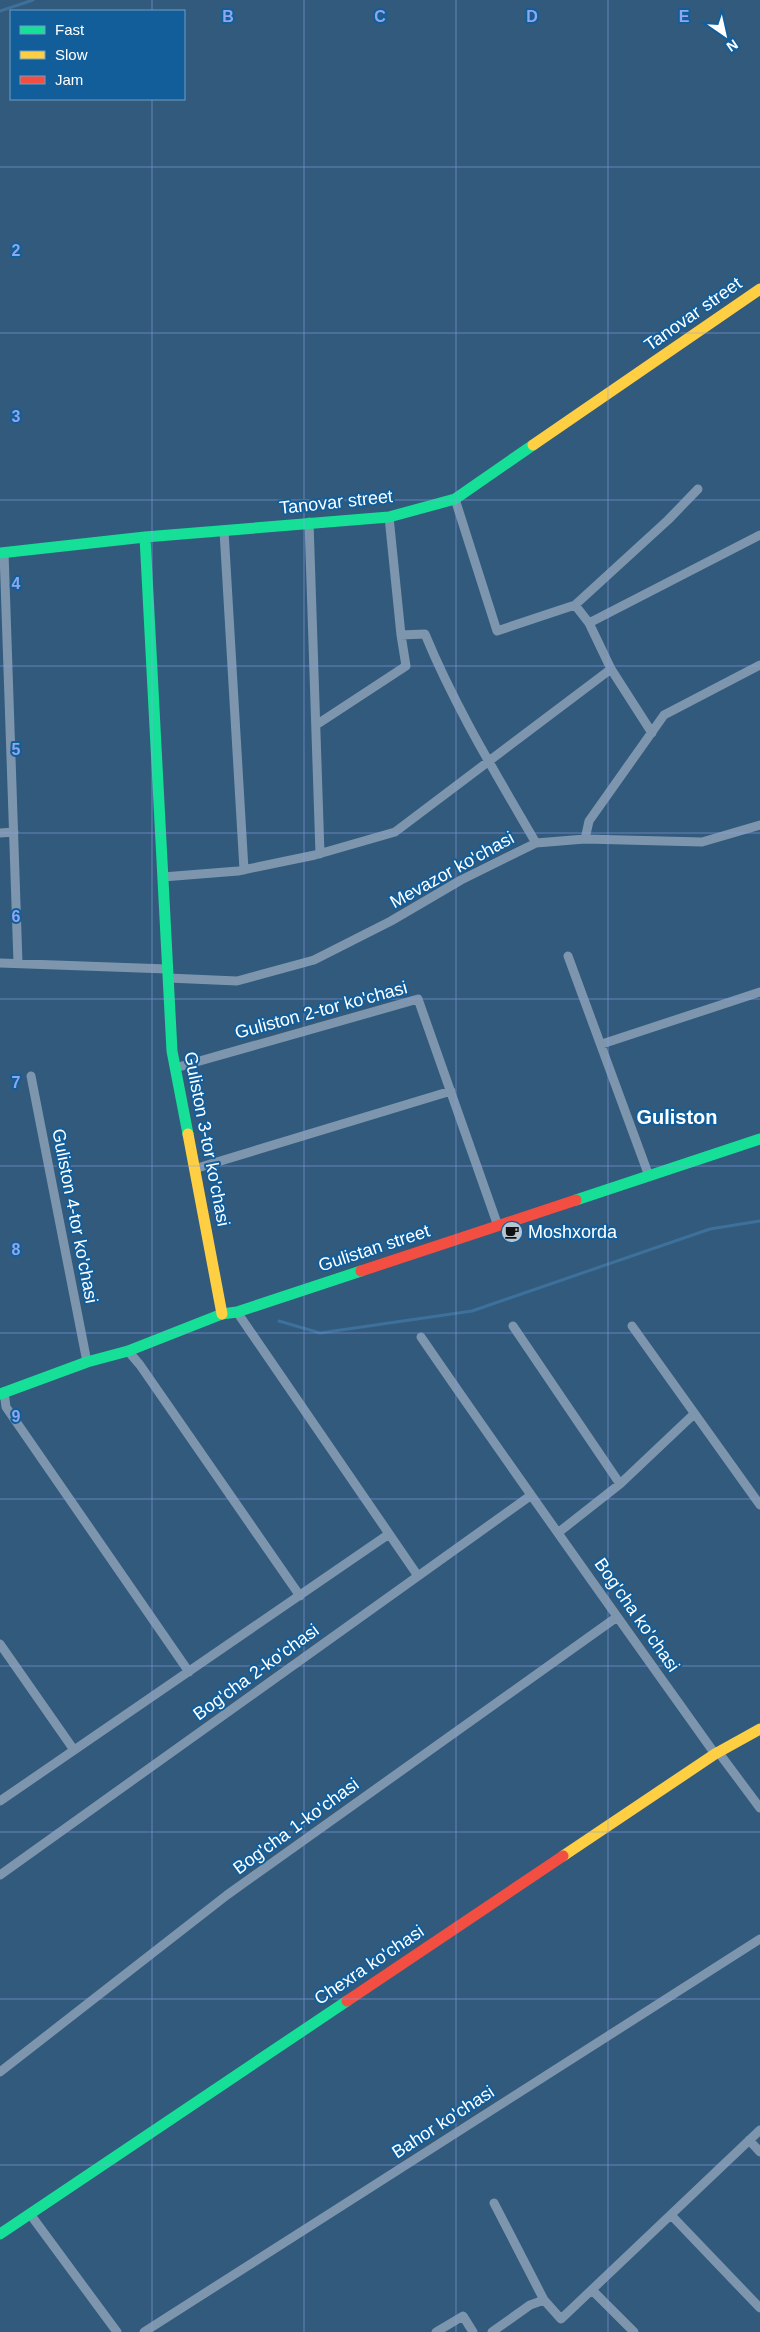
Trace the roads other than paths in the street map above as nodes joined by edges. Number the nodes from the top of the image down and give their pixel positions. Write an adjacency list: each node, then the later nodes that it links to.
1 (760, 289): 3 (street, Tanovar street)
2 (698, 489): 10 (street)
3 (455, 499): 4 (street, Tanovar street); 10 (street)
4 (390, 517): 5 (street, Tanovar street); 12 (street)
5 (309, 522): 6 (street, Tanovar street); 15 (street)
6 (224, 531): 8 (street, Tanovar street); 24 (street)
7 (760, 535): 11 (street)
8 (145, 537): 9 (street, Tanovar street); 25 (street, Guliston 3-tor ko'chasi)
9 (2, 553): 20 (street)
10 (575, 605): 11 (street)
11 (589, 623): 14 (street)
12 (401, 635): 15 (street); 17 (street)
13 (760, 665): 16 (street)
14 (611, 668): 16 (street); 17 (street)
15 (316, 725): 23 (street)
16 (652, 733): 21 (street)
17 (489, 762): 22 (street); 23 (street)
18 (760, 825): 21 (street, Mevazor ko'chasi)
19 (0, 832): 20 (street)
20 (14, 832): 28 (street)
21 (585, 839): 22 (street, Mevazor ko'chasi)
22 (536, 843): 29 (street, Mevazor ko'chasi)
23 (320, 854): 24 (street)
24 (244, 870): 25 (street)
25 (162, 877): 29 (street, Guliston 3-tor ko'chasi)
26 (568, 956): 31 (street)
27 (0, 963): 28 (street, Mevazor ko'chasi)
28 (18, 963): 29 (street, Mevazor ko'chasi)
29 (167, 974): 32 (street, Guliston 3-tor ko'chasi)
30 (760, 992): 31 (street)
31 (602, 1044): 37 (street)
32 (175, 1068): 34 (street, Guliston 2-tor ko'chasi); 36 (street, Guliston 3-tor ko'chasi)
33 (31, 1076): 45 (street, Guliston 4-tor ko'chasi)
34 (451, 1091): 36 (street); 38 (street, Guliston 2-tor ko'chasi)
35 (760, 1139): 37 (street, Gulistan street)
36 (194, 1169): 40 (street, Guliston 3-tor ko'chasi)
37 (649, 1176): 38 (street, Gulistan street)
38 (498, 1226): 39 (street, Gulistan street)
39 (237, 1312): 40 (street, Gulistan street); 52 (street)
40 (222, 1314): 44 (street, Gulistan street)
41 (513, 1326): 48 (street)
42 (632, 1326): 47 (street)
43 (420, 1337): 49 (street, Bog'cha ko'chasi)
44 (128, 1351): 45 (street, Gulistan street); 54 (street)
45 (87, 1362): 46 (street, Gulistan street)
46 (2, 1393): 57 (street)
47 (694, 1414): 48 (street); 50 (street)
48 (620, 1484): 51 (street)
49 (530, 1496): 51 (street, Bog'cha ko'chasi); 53 (street, Bog'cha 2-ko'chasi)
50 (760, 1505)
51 (559, 1532): 55 (street, Bog'cha ko'chasi)
52 (389, 1534): 53 (street); 54 (street)
53 (418, 1576): 63 (street, Bog'cha 2-ko'chasi)
54 (300, 1596): 57 (street)
55 (617, 1616): 60 (street, Bog'cha ko'chasi); 65 (street, Bog'cha 1-ko'chasi)
56 (0, 1644): 59 (street)
57 (189, 1672): 59 (street)
58 (760, 1729): 60 (street, Chexra ko'chasi)
59 (74, 1750): 61 (street)
60 (717, 1753): 62 (street, Bog'cha ko'chasi); 70 (street, Chexra ko'chasi)
61 (0, 1801)
62 (760, 1808)
63 (0, 1875)
64 (760, 1939): 77 (street, Bahor ko'chasi)
65 (0, 2072)
66 (760, 2130): 67 (street)
67 (749, 2140): 68 (street); 71 (street)
68 (760, 2152)
69 (494, 2203): 74 (street)
70 (30, 2214): 72 (street, Chexra ko'chasi); 76 (street)
71 (671, 2215): 73 (street); 75 (street)
72 (0, 2234)
73 (592, 2290): 74 (street); 81 (street)
74 (544, 2300): 80 (street)
75 (760, 2308)
76 (117, 2332)
77 (144, 2332)
78 (436, 2332): 79 (street)
79 (473, 2332)
80 (492, 2332)
81 (634, 2332)

